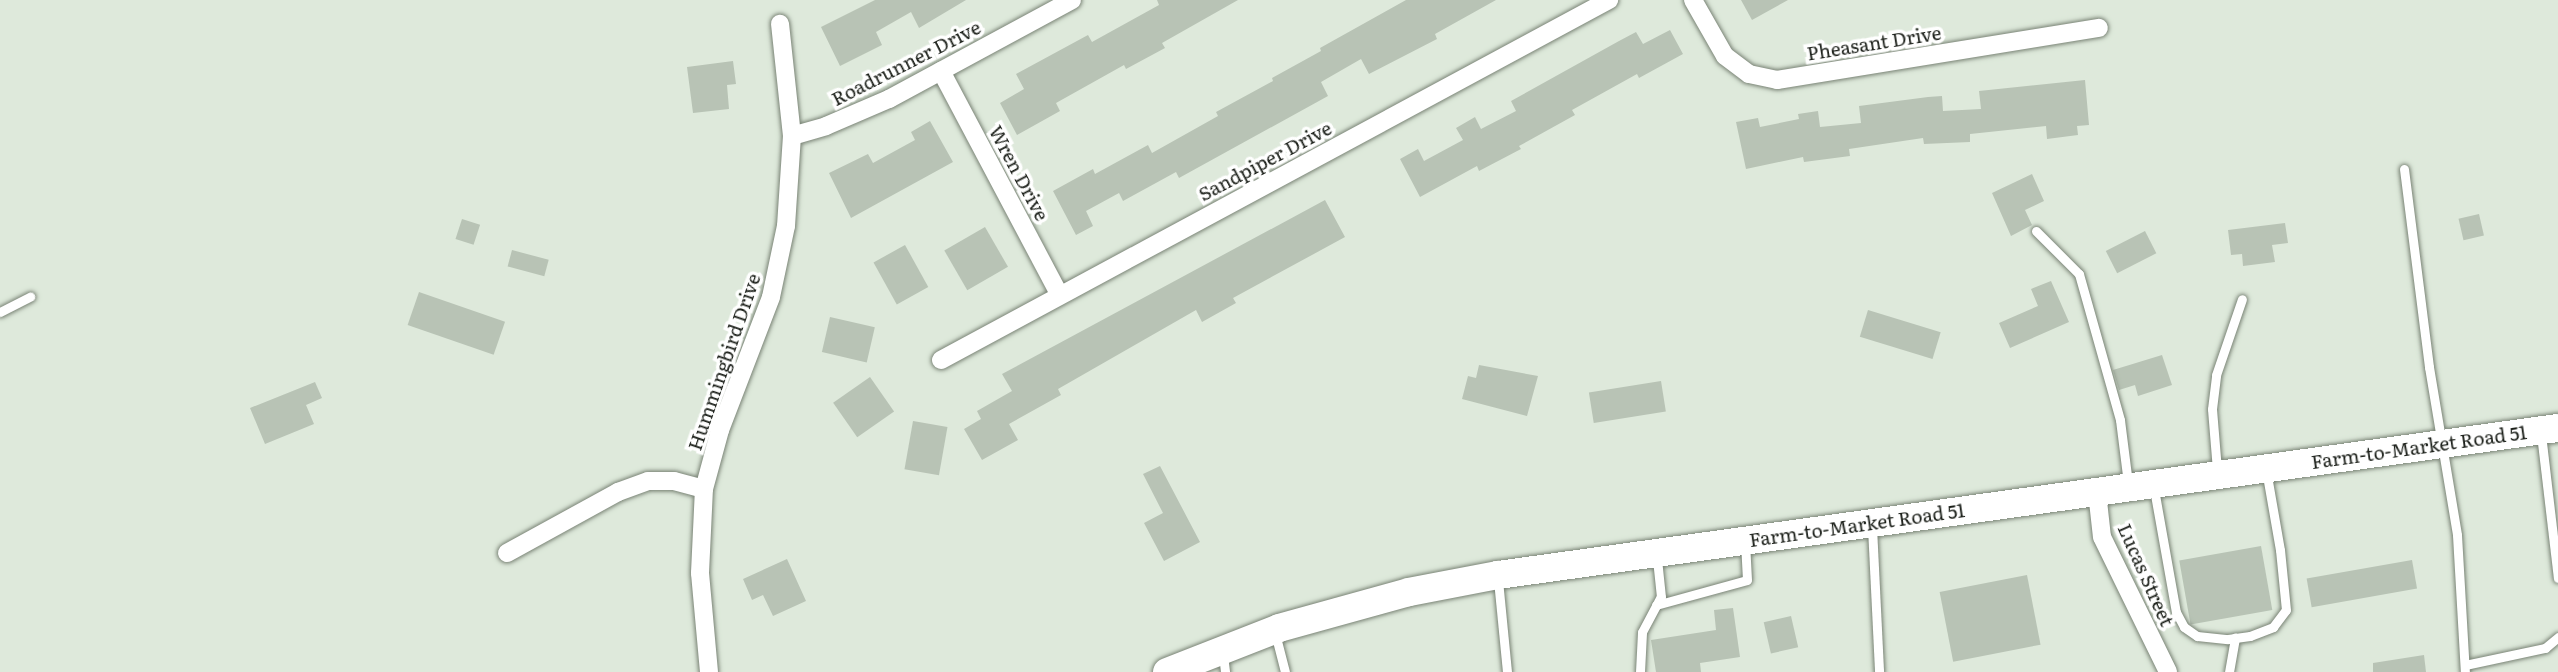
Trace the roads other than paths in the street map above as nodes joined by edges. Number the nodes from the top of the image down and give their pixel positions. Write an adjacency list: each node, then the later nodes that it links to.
1 (1072, 0): 6 (street, Roadrunner Drive)
2 (1609, 0): 10 (street, Sandpiper Drive)
3 (1693, 0): 5 (street, Pheasant Drive)
4 (780, 23): 7 (street, Hummingbird Drive)
5 (2099, 29)
6 (941, 71): 7 (street, Roadrunner Drive); 10 (street, Wren Drive)
7 (792, 136): 20 (street, Hummingbird Drive)
8 (2404, 169): 16 (lane)
9 (2036, 231): 19 (lane)
10 (1059, 294): 14 (street, Sandpiper Drive)
11 (30, 297): 13 (lane)
12 (2242, 299): 18 (lane)
13 (0, 312)
14 (940, 360)
15 (2549, 429): 16 (main road, Farm-to-Market Road 51); 27 (lane)
16 (2442, 444): 17 (main road, Farm-to-Market Road 51); 33 (lane)
17 (2266, 469): 18 (main road, Farm-to-Market Road 51); 31 (lane)
18 (2218, 475): 19 (main road, Farm-to-Market Road 51)
19 (2141, 486): 21 (main road, Farm-to-Market Road 51); 31 (lane)
20 (704, 489): 24 (street); 34 (street, Hummingbird Drive)
21 (2097, 492): 22 (main road, Farm-to-Market Road 51); 40 (street, Lucas Street)
22 (1872, 523): 23 (main road, Farm-to-Market Road 51); 39 (lane)
23 (1745, 541): 25 (main road, Farm-to-Market Road 51); 28 (lane)
24 (507, 553)
25 (1657, 553): 26 (main road, Farm-to-Market Road 51); 28 (lane)
26 (1498, 575): 29 (main road, Farm-to-Market Road 51); 37 (lane)
27 (2558, 578)
28 (1656, 605): 38 (lane)
29 (1274, 630): 32 (main road, Farm-to-Market Road 51); 36 (lane)
30 (2558, 637): 33 (lane)
31 (2235, 638): 41 (lane)
32 (1224, 661): 35 (main road, Farm-to-Market Road 51)
33 (2465, 669)
34 (709, 672)
35 (1167, 672)
36 (1285, 672)
37 (1507, 672)
38 (1640, 672)
39 (1879, 672)
40 (2168, 672)
41 (2229, 672)

